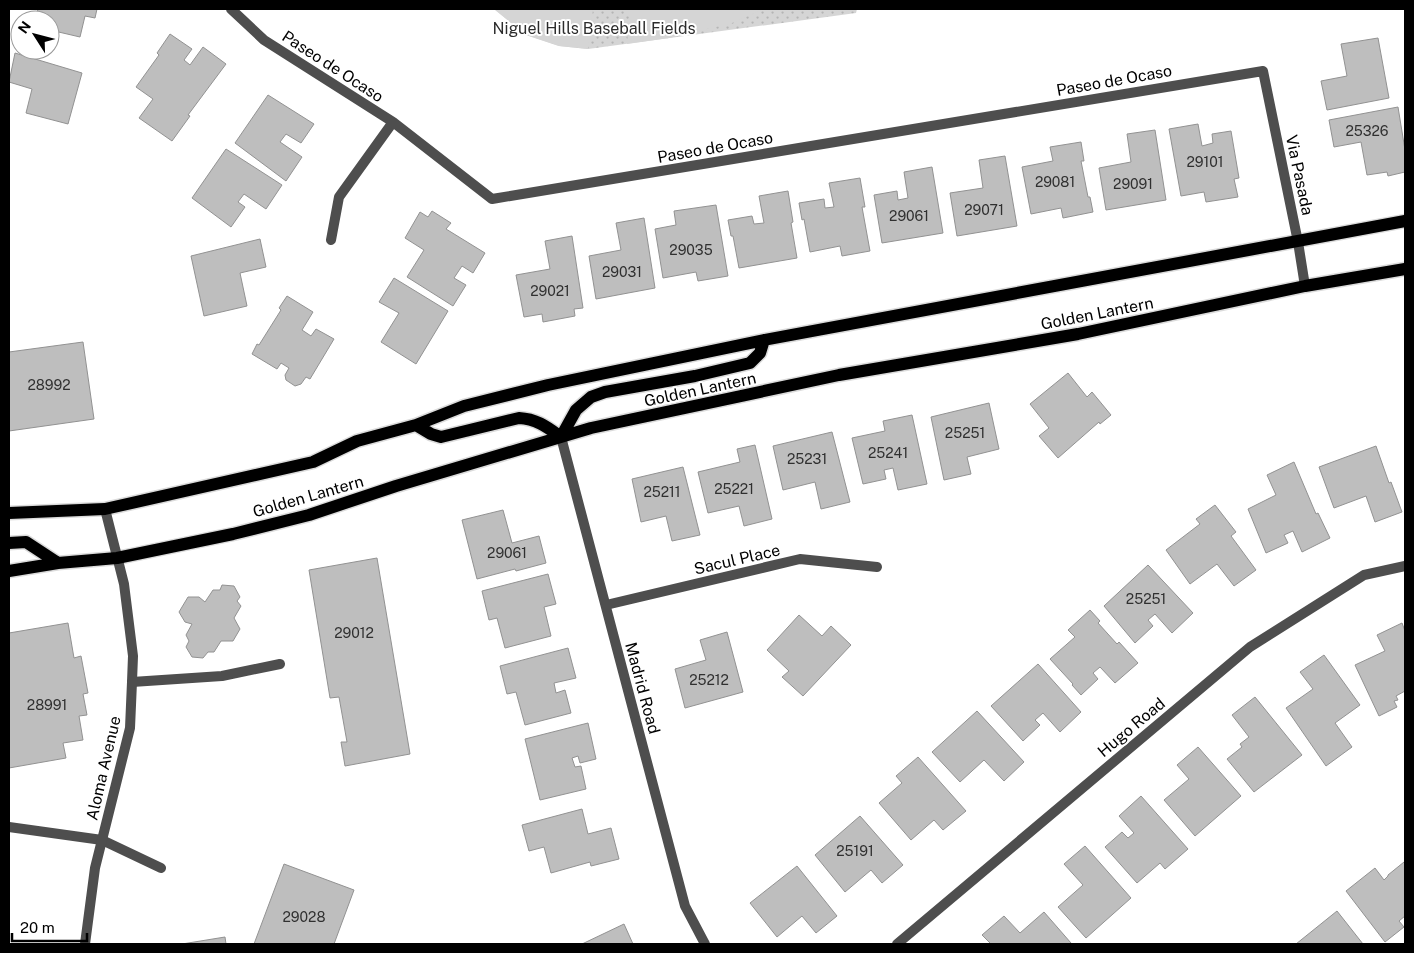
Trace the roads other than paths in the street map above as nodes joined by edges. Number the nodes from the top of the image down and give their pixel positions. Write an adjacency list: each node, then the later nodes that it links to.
1 (231, 9): 3 (street, Paseo de Ocaso)
2 (1263, 70): 3 (street, Paseo de Ocaso); 6 (street, Via Pasada)
3 (393, 122): 5 (street)
4 (1405, 221): 6 (main road, Golden Lantern)
5 (332, 240)
6 (1298, 242): 8 (street, Via Pasada); 9 (main road, Golden Lantern)
7 (1405, 269): 8 (main road, Golden Lantern)
8 (1305, 286): 11 (main road, Golden Lantern)
9 (764, 340): 10 (main road, Golden Lantern); 11 (main road)
10 (416, 425): 11 (main road); 12 (main road, Golden Lantern)
11 (561, 437): 15 (main road, Golden Lantern); 20 (street, Madrid Road)
12 (105, 509): 13 (main road, Golden Lantern); 15 (street, Aloma Avenue)
13 (9, 513)
14 (9, 543): 16 (main road)
15 (117, 558): 16 (main road, Golden Lantern); 22 (street, Aloma Avenue)
16 (58, 563): 19 (main road, Golden Lantern)
17 (1405, 566): 28 (street, Hugo Road)
18 (877, 567): 20 (street, Sacul Place)
19 (9, 571)
20 (606, 605): 27 (street, Madrid Road)
21 (280, 664): 22 (street)
22 (132, 682): 24 (street, Aloma Avenue)
23 (9, 827): 24 (street)
24 (102, 840): 25 (street); 26 (street, Aloma Avenue)
25 (161, 868)
26 (85, 944)
27 (704, 944)
28 (897, 944)

